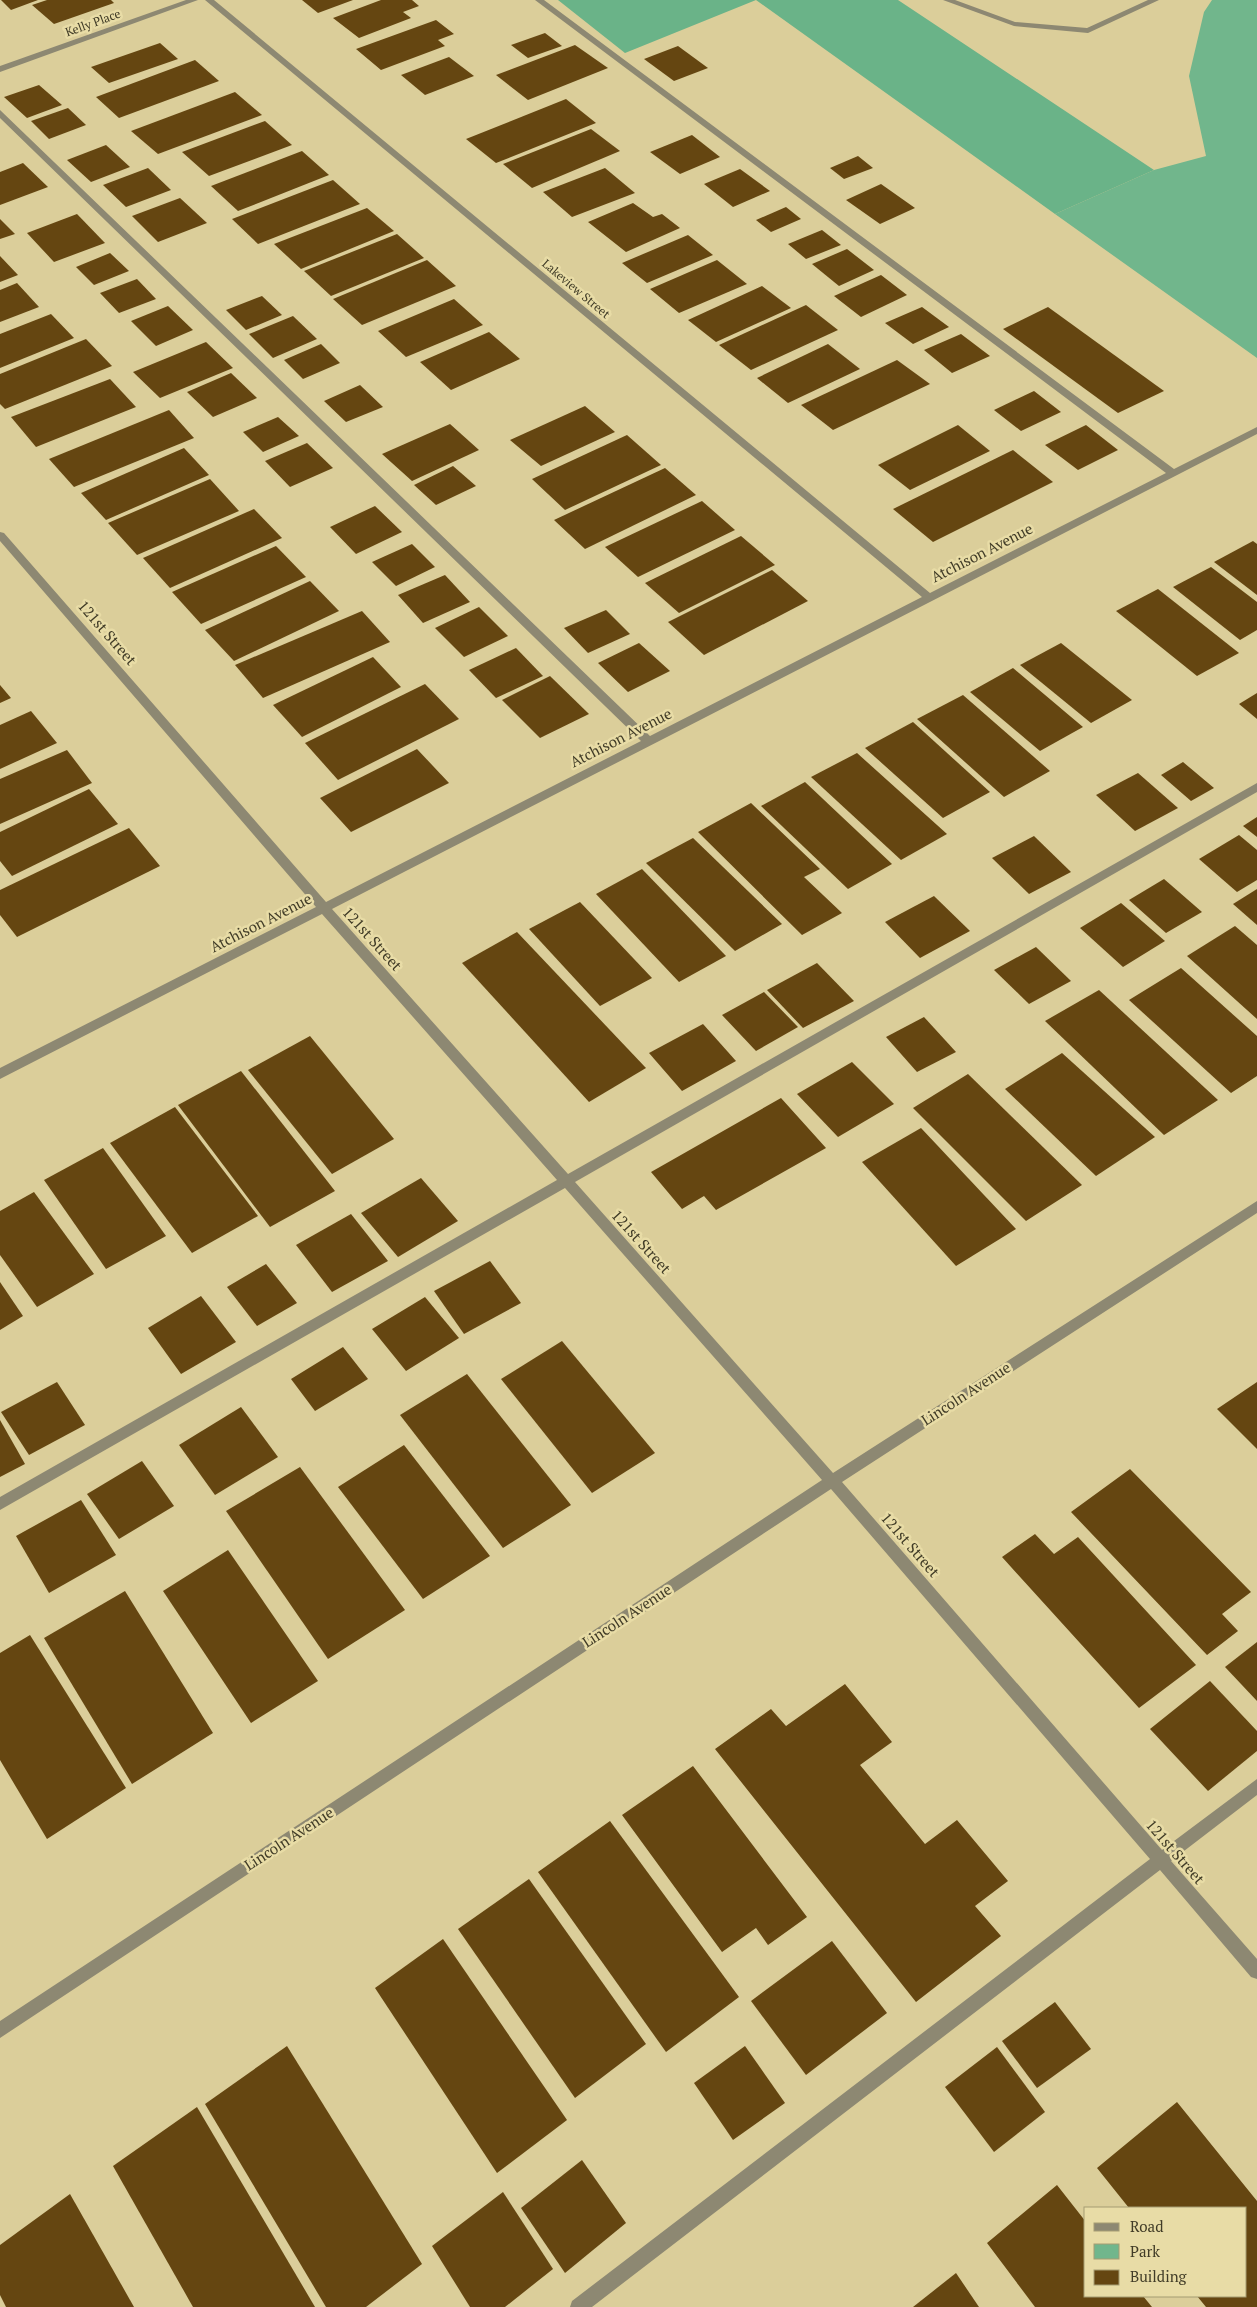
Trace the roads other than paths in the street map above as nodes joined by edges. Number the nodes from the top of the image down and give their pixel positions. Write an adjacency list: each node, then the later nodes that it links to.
1 (194, 0): 6 (street, Kelly Place)
2 (209, 0): 11 (street, Lakeview Street)
3 (539, 0): 9 (street)
4 (947, 0): 5 (street)
5 (1155, 0)
6 (0, 69)
7 (0, 113): 12 (street)
8 (1257, 430): 9 (street, Atchison Avenue)
9 (1173, 473): 11 (street, Atchison Avenue)
10 (0, 535): 14 (street, 121st Street)
11 (928, 597): 12 (street, Atchison Avenue)
12 (648, 741): 14 (street, Atchison Avenue)
13 (1257, 787): 16 (street)
14 (324, 908): 15 (street, Atchison Avenue); 16 (street, 121st Street)
15 (0, 1074)
16 (565, 1181): 18 (street, 121st Street); 19 (street)
17 (1257, 1206): 18 (street, Lincoln Avenue)
18 (832, 1481): 21 (street, 121st Street); 23 (street, Lincoln Avenue)
19 (0, 1504)
20 (1257, 1786): 21 (street)
21 (1161, 1860): 22 (street, 121st Street); 24 (street)
22 (1257, 1972)
23 (0, 2030)
24 (578, 2307)

